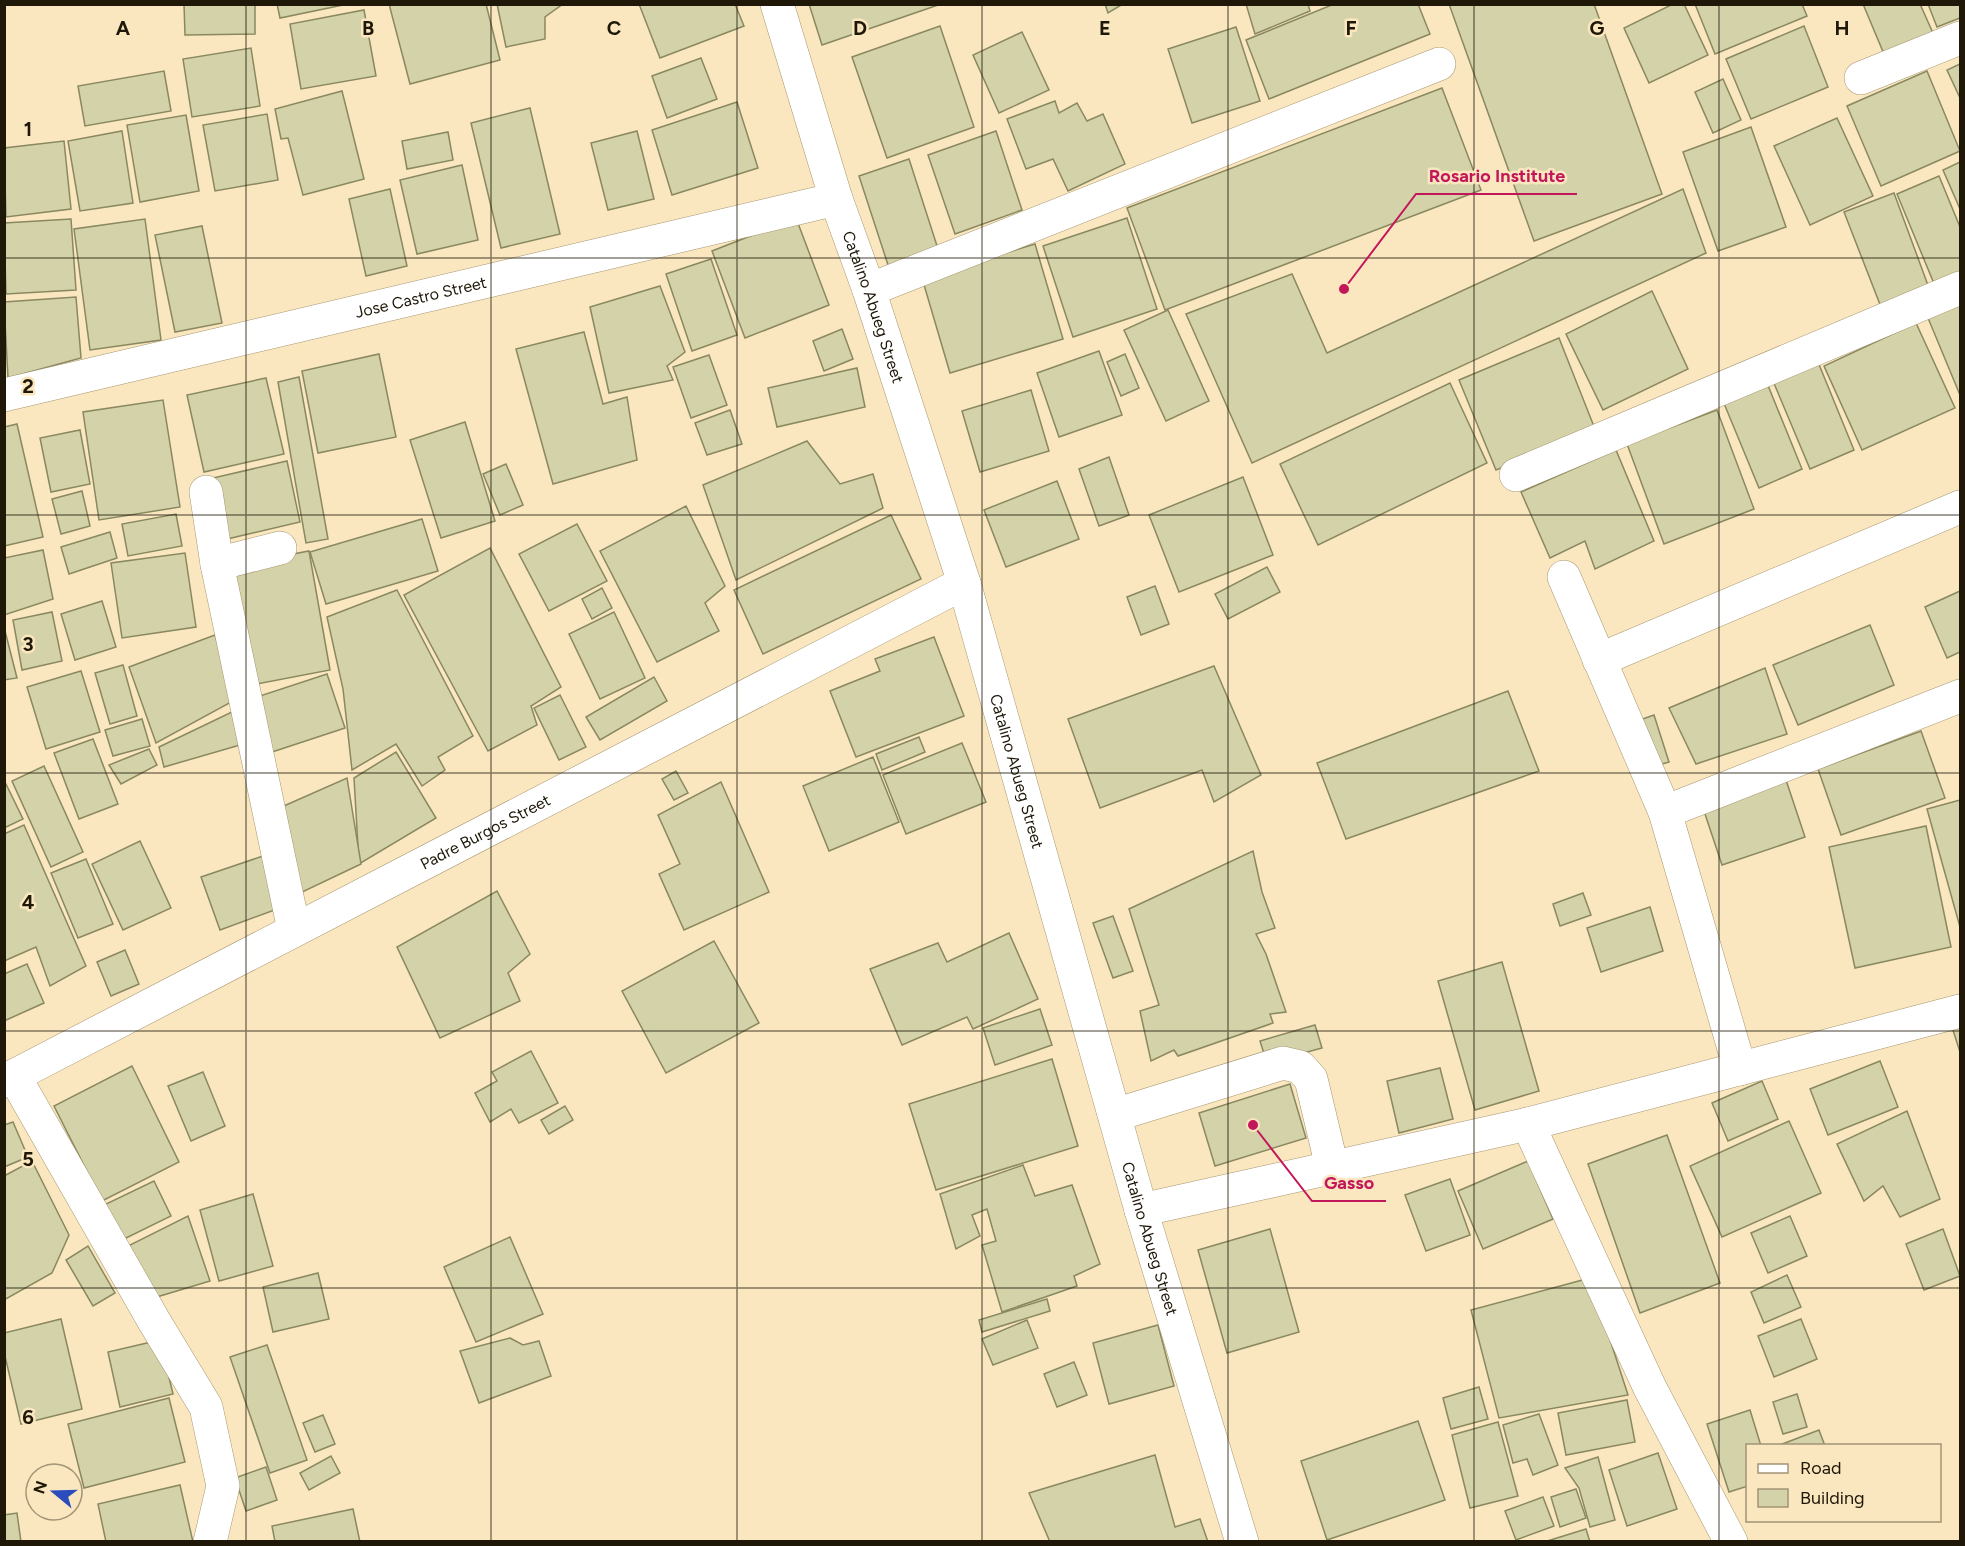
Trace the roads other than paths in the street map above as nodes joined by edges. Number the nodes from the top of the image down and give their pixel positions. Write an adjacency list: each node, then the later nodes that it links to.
1 (777, 4): 5 (street, Catalino Abueg Street)
2 (1960, 38): 4 (street)
3 (1439, 64): 7 (street)
4 (1861, 78)
5 (837, 199): 7 (street, Catalino Abueg Street); 8 (street, Jose Castro Street)
6 (1960, 288): 9 (street)
7 (869, 290): 15 (street, Catalino Abueg Street)
8 (4, 395)
9 (1516, 475)
10 (206, 492): 13 (street)
11 (1960, 507): 16 (street)
12 (280, 548): 13 (street)
13 (217, 564): 19 (street)
14 (1564, 577): 16 (street)
15 (964, 583): 19 (street, Padre Burgos Street); 23 (street, Catalino Abueg Street)
16 (1599, 660): 18 (street)
17 (1960, 696): 18 (street)
18 (1665, 812): 21 (street)
19 (294, 930): 22 (street, Padre Burgos Street)
20 (1960, 1011): 21 (street)
21 (1740, 1069): 24 (street)
22 (9, 1078): 27 (street)
23 (1115, 1115): 25 (street); 26 (street, Catalino Abueg Street)
24 (1528, 1124): 25 (street); 29 (street)
25 (1332, 1167): 26 (street)
26 (1141, 1210): 28 (street, Catalino Abueg Street)
27 (210, 1542)
28 (1242, 1542)
29 (1731, 1542)

